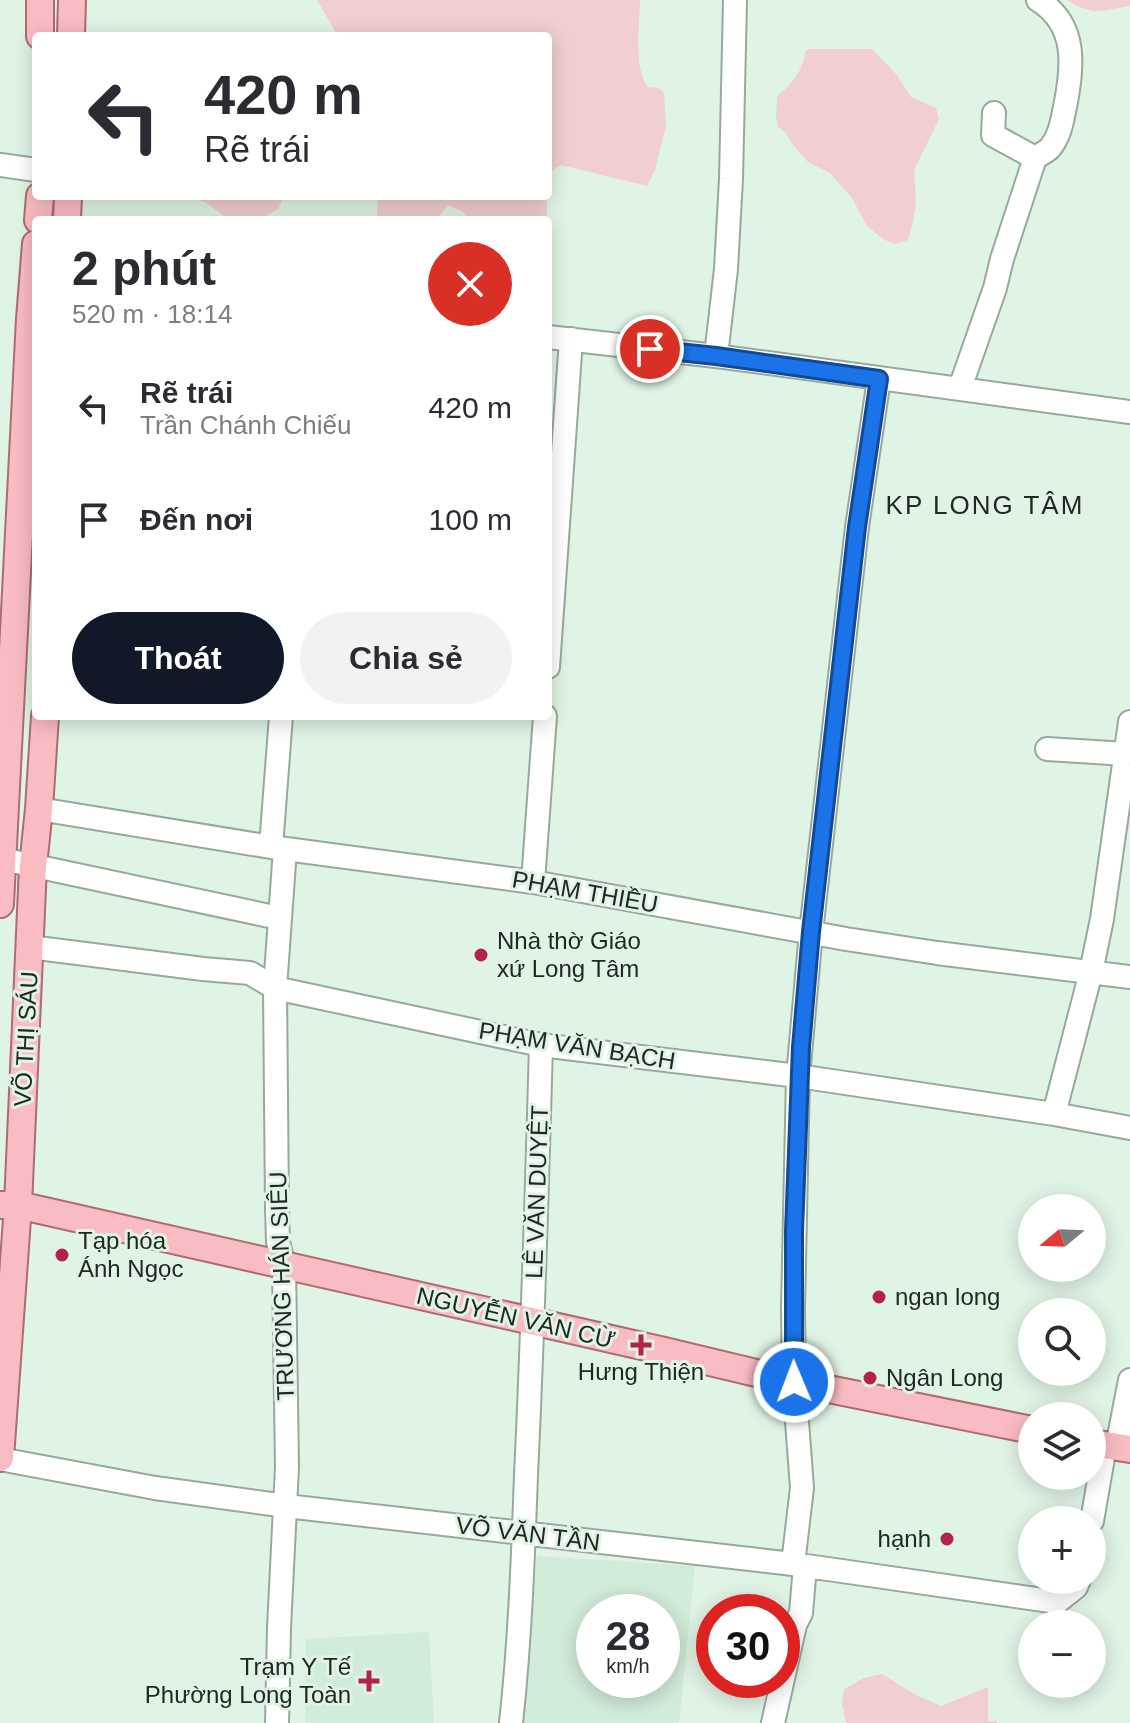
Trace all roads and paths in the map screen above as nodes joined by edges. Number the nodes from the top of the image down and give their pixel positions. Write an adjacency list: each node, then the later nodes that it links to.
1 (40, 0): 5 (main road)
2 (72, 0): 6 (main road)
3 (735, 0): 13 (street)
4 (1038, 0): 8 (street)
5 (40, 32)
6 (71, 32)
7 (994, 113): 8 (street)
8 (1035, 158): 15 (street)
9 (0, 165): 10 (street)
10 (32, 169)
11 (32, 294): 26 (main road)
12 (559, 338): 13 (street); 17 (street)
13 (716, 356): 14 (street)
14 (879, 379): 15 (street); 31 (street)
15 (960, 388): 16 (street)
16 (1130, 412)
17 (552, 547)
18 (45, 720): 24 (main road, VÕ THỊ SÁU)
19 (281, 720): 25 (street, TRƯƠNG HÁN SIÊU)
20 (545, 720): 28 (street)
21 (1130, 722): 23 (street)
22 (1047, 749): 23 (street)
23 (1126, 754): 33 (street)
24 (39, 809): 25 (street, PHẠM THIỀU); 27 (main road, VÕ THỊ SÁU)
25 (278, 848): 28 (street, PHẠM THIỀU); 30 (street, TRƯƠNG HÁN SIÊU)
26 (2, 859): 27 (street); 29 (main road)
27 (33, 866): 30 (street); 32 (main road, VÕ THỊ SÁU)
28 (533, 882): 31 (street, PHẠM THIỀU)
29 (0, 904)
30 (279, 918): 35 (street, TRƯƠNG HÁN SIÊU)
31 (811, 932): 33 (street, PHẠM THIỀU); 37 (street)
32 (30, 947): 35 (street, PHẠM VĂN BẠCH); 40 (main road, VÕ THỊ SÁU)
33 (1091, 972): 34 (street, PHẠM THIỀU); 38 (street)
34 (1130, 977)
35 (275, 988): 36 (street, PHẠM VĂN BẠCH); 41 (street, TRƯƠNG HÁN SIÊU)
36 (541, 1045): 37 (street, PHẠM VĂN BẠCH); 42 (street, LÊ VĂN DUYỆT)
37 (798, 1076): 38 (street, PHẠM VĂN BẠCH); 44 (street)
38 (1054, 1114): 39 (street, PHẠM VĂN BẠCH)
39 (1130, 1128)
40 (9, 1205): 41 (main road, NGUYỄN VĂN CỪ); 47 (main road, VÕ THỊ SÁU)
41 (284, 1266): 42 (main road, NGUYỄN VĂN CỪ); 48 (street, TRƯƠNG HÁN SIÊU)
42 (533, 1322): 44 (main road, NGUYỄN VĂN CỪ); 50 (street, LÊ VĂN DUYỆT)
43 (1130, 1380): 46 (street)
44 (794, 1382): 45 (main road, NGUYỄN VĂN CỪ); 51 (street)
45 (1018, 1427)
46 (1111, 1446): 49 (street)
47 (0, 1459): 48 (street, VÕ VĂN TẦN)
48 (286, 1506): 50 (street, VÕ VĂN TẦN); 53 (street, TRƯƠNG HÁN SIÊU)
49 (1096, 1506)
50 (524, 1534): 51 (street, VÕ VĂN TẦN); 54 (street, LÊ VĂN DUYỆT)
51 (799, 1565): 52 (street, VÕ VĂN TẦN); 55 (street)
52 (1067, 1594)
53 (277, 1723)
54 (511, 1723)
55 (773, 1723)

